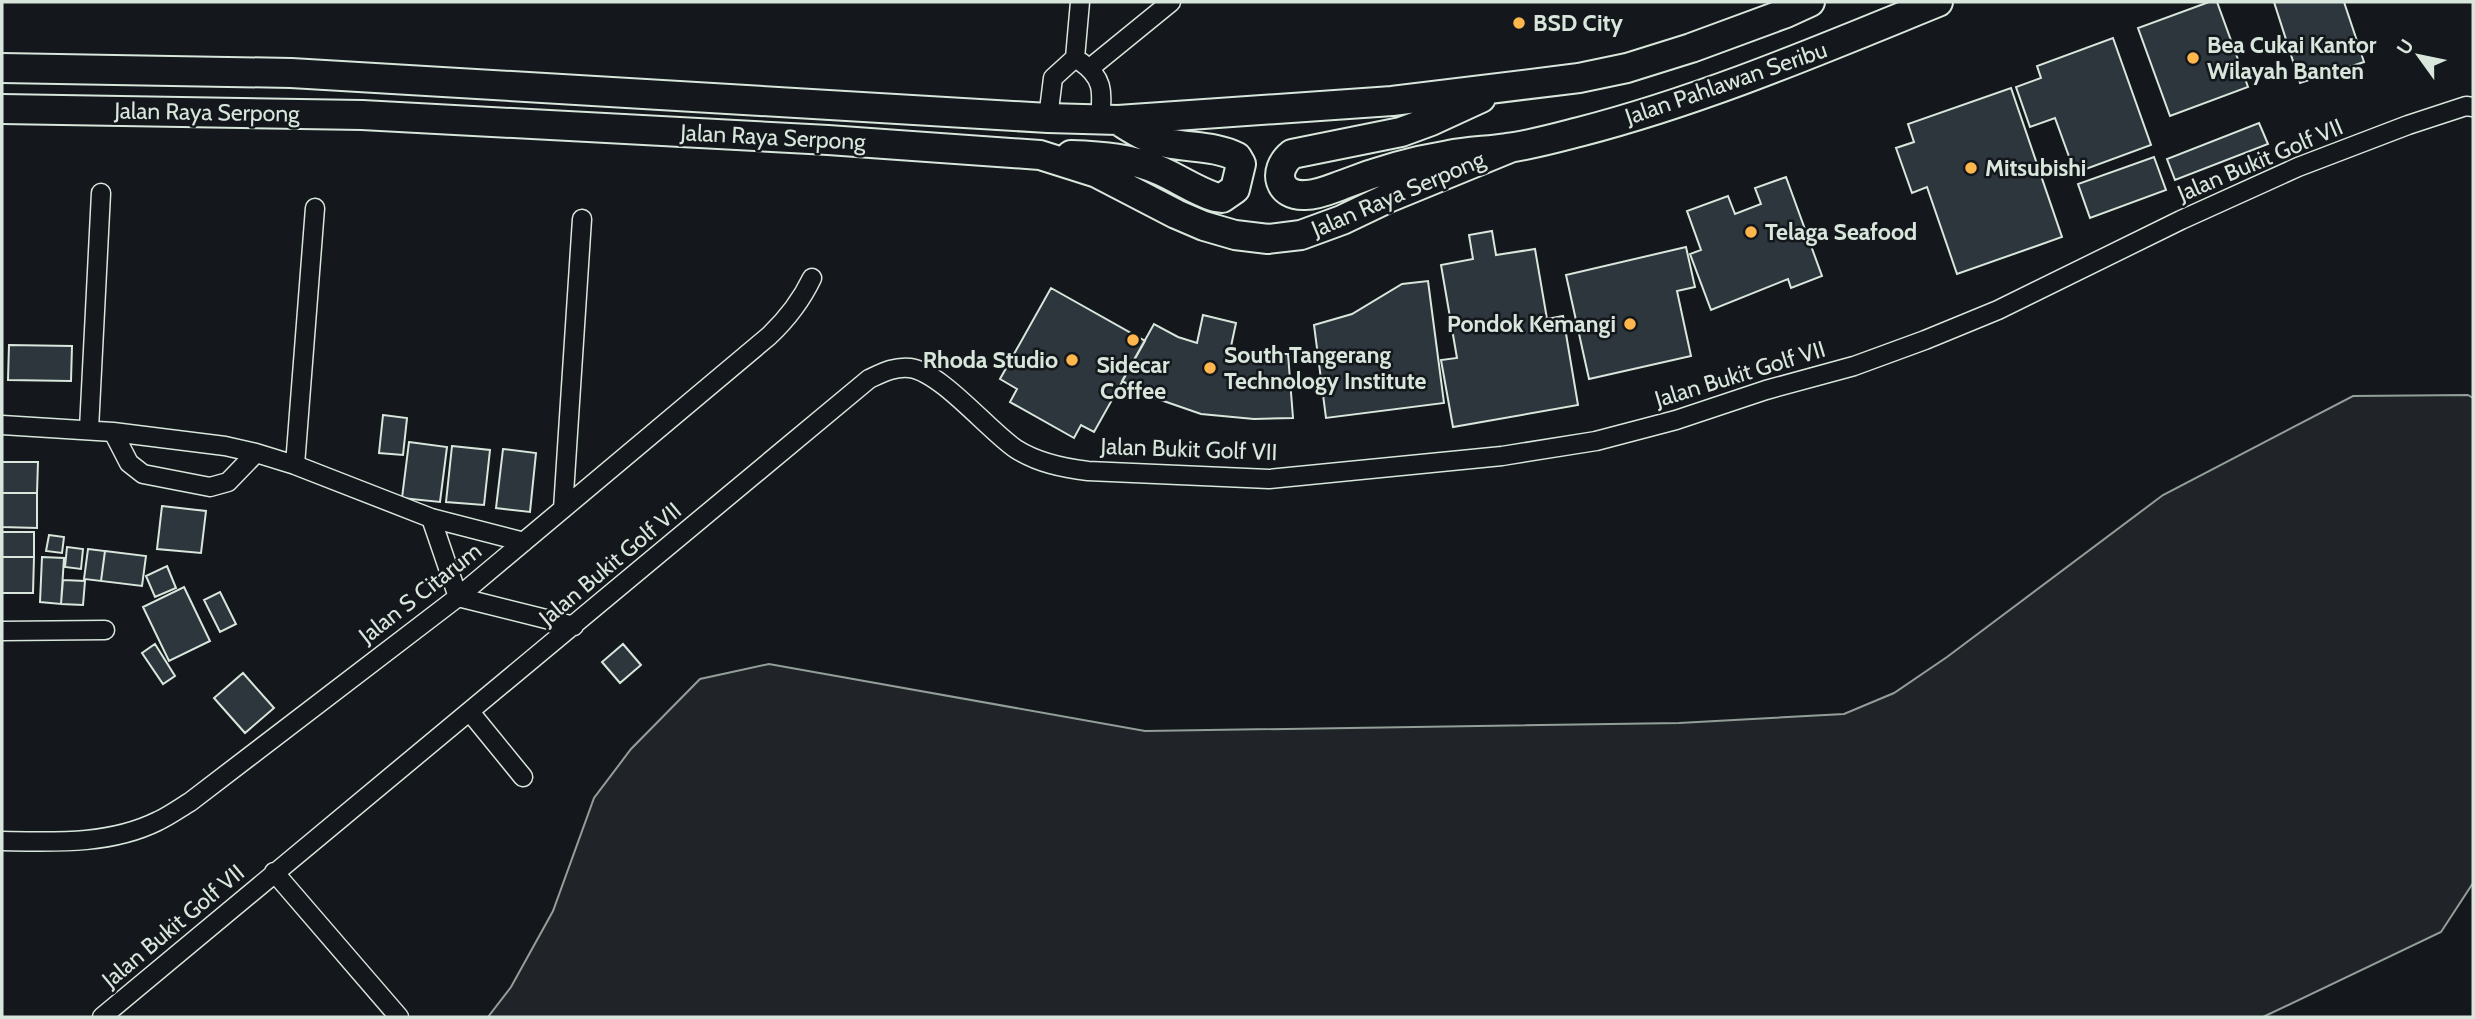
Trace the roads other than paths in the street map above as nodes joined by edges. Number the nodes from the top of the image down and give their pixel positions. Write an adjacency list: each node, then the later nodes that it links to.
1 (1080, 2): 5 (street)
2 (1171, 2): 5 (street)
3 (1810, 2): 7 (main road, Jalan Pahlawan Seribu)
4 (1938, 2): 12 (main road, Jalan Pahlawan Seribu)
5 (1076, 65): 10 (street); 11 (street)
6 (2, 68): 10 (main road, Jalan Raya Serpong)
7 (1503, 88): 11 (main road, Jalan Raya Serpong); 12 (main road)
8 (2473, 107): 27 (street, Jalan Bukit Golf VII)
9 (2, 109): 13 (main road, Jalan Raya Serpong)
10 (1048, 118): 11 (main road, Jalan Raya Serpong)
11 (1109, 120): 13 (main road)
12 (1510, 148): 13 (main road, Jalan Raya Serpong)
13 (1040, 155)
14 (101, 193): 19 (street)
15 (315, 208): 22 (street)
16 (582, 219): 23 (street)
17 (812, 278): 23 (street, Jalan S Citarum)
18 (2, 425): 19 (street)
19 (89, 429): 20 (street)
20 (113, 432): 21 (street); 21 (street)
21 (256, 453): 22 (street)
22 (295, 465): 24 (street)
23 (563, 509): 25 (street, Jalan S Citarum)
24 (430, 518): 25 (street); 26 (street)
25 (524, 542): 26 (street, Jalan S Citarum)
26 (458, 597): 27 (street); 32 (street, Jalan S Citarum)
27 (574, 626): 30 (street, Jalan Bukit Golf VII)
28 (105, 630): 29 (street)
29 (2, 631)
30 (470, 712): 31 (street); 33 (street, Jalan Bukit Golf VII)
31 (523, 777)
32 (2, 841)
33 (274, 872): 34 (street, Jalan Bukit Golf VII); 35 (street)
34 (109, 1015)
35 (399, 1017)

